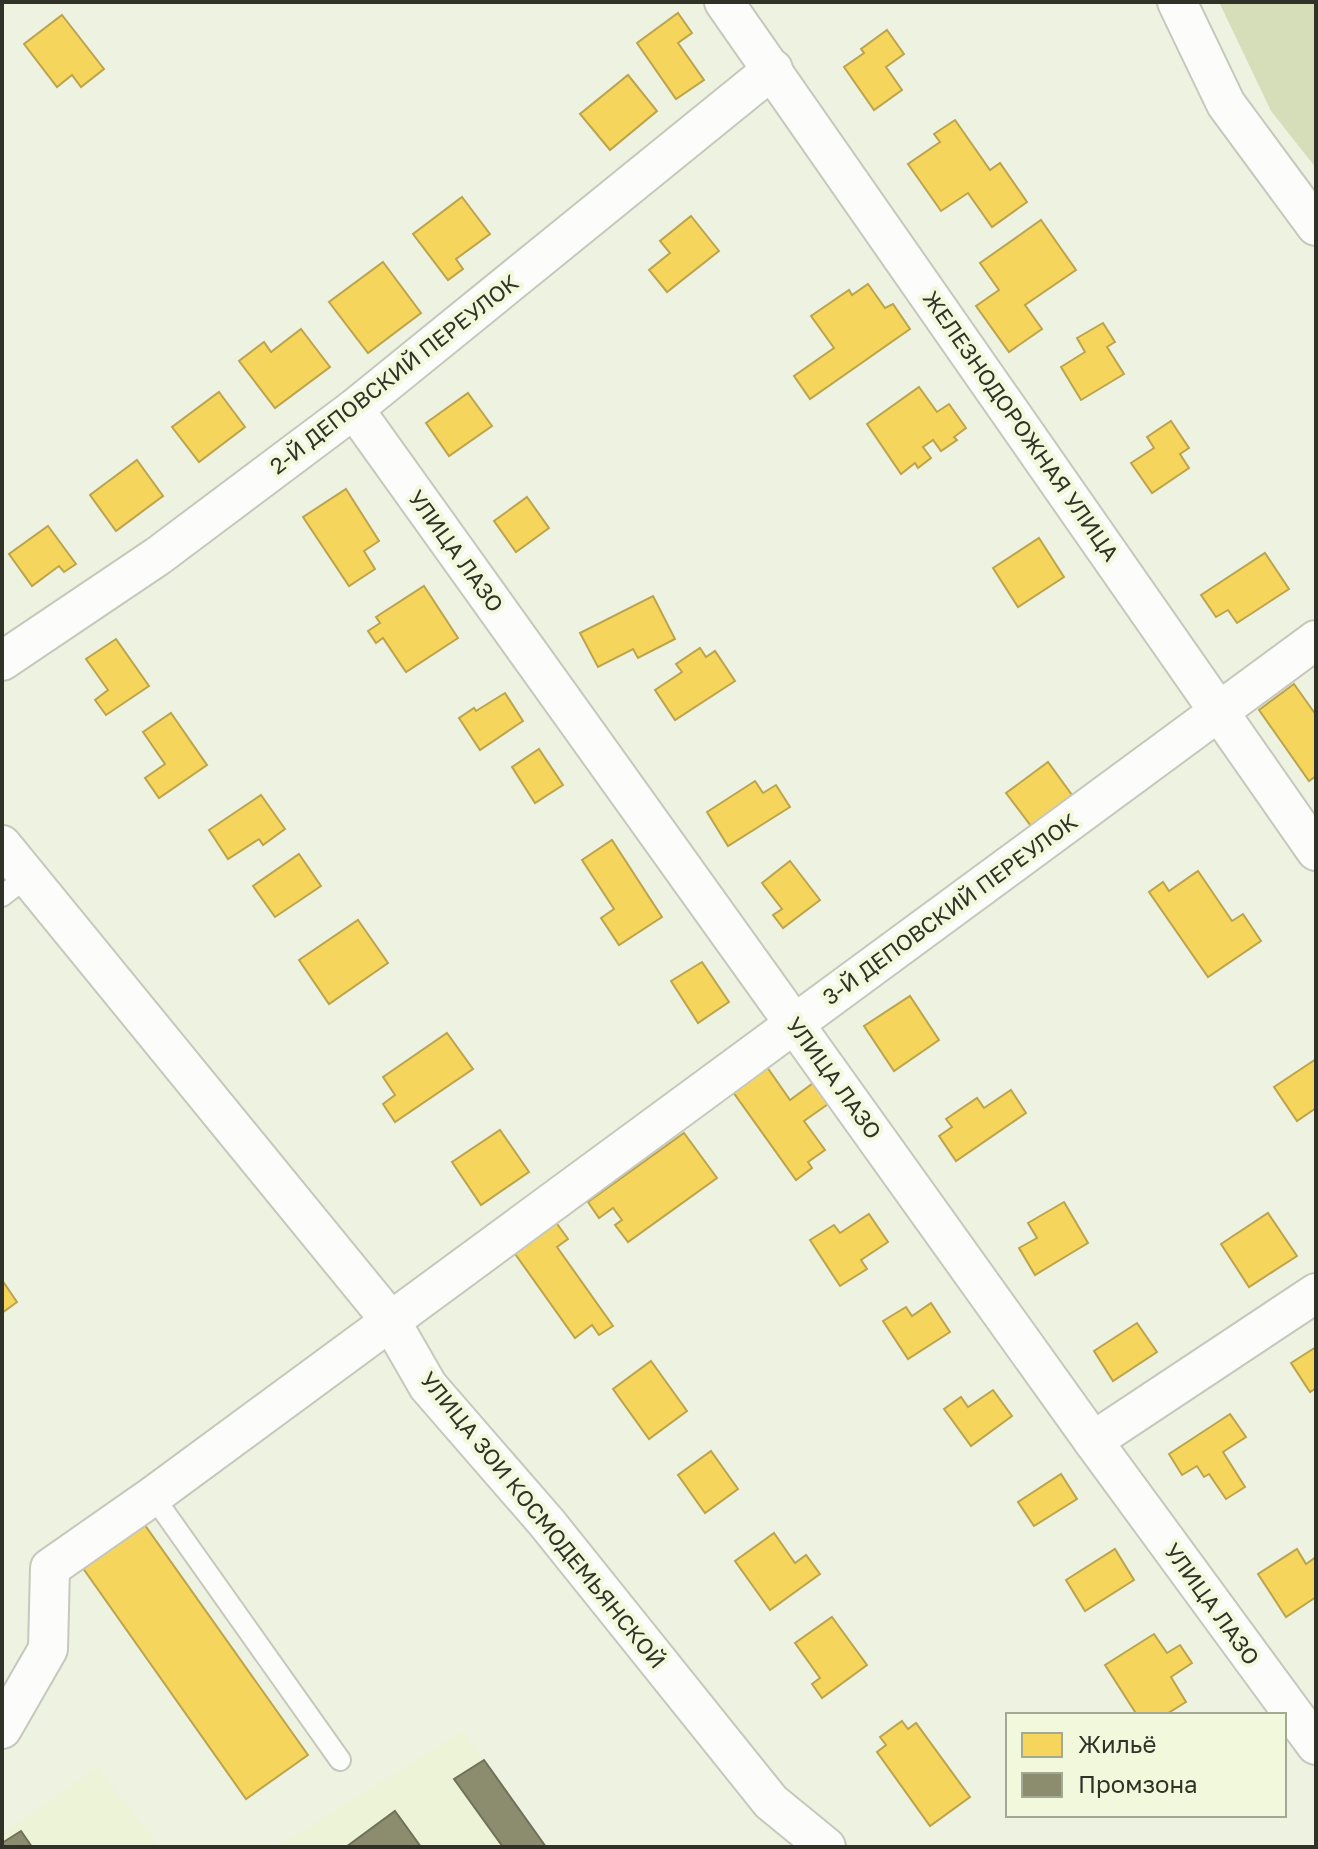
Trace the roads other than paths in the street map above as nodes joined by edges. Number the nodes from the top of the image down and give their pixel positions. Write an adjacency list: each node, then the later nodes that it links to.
1 (724, 2): 3 (street, ЖЕЛЕЗНОДОРОЖНАЯ УЛИЦА)
2 (1177, 2): 4 (street)
3 (773, 69): 5 (street, 2-Й ДЕПОВСКИЙ ПЕРЕУЛОК); 8 (street, ЖЕЛЕЗНОДОРОЖНАЯ УЛИЦА)
4 (1316, 226)
5 (354, 409): 7 (street, 2-Й ДЕПОВСКИЙ ПЕРЕУЛОК); 12 (street, УЛИЦА ЛАЗО)
6 (1316, 640): 8 (street, 3-Й ДЕПОВСКИЙ ПЕРЕУЛОК)
7 (2, 661)
8 (1220, 711): 10 (street, ЖЕЛЕЗНОДОРОЖНАЯ УЛИЦА); 12 (street, 3-Й ДЕПОВСКИЙ ПЕРЕУЛОК)
9 (2, 845): 11 (street, УЛИЦА ЗОИ КОСМОДЕМЬЯНСКОЙ)
10 (1316, 851)
11 (15, 886): 14 (street, УЛИЦА ЗОИ КОСМОДЕМЬЯНСКОЙ)
12 (795, 1023): 14 (street, 3-Й ДЕПОВСКИЙ ПЕРЕУЛОК); 15 (street, УЛИЦА ЛАЗО)
13 (1316, 1293): 15 (street)
14 (390, 1320): 16 (street, 3-Й ДЕПОВСКИЙ ПЕРЕУЛОК); 20 (street, УЛИЦА ЗОИ КОСМОДЕМЬЯНСКОЙ)
15 (1093, 1441): 18 (street, УЛИЦА ЛАЗО)
16 (153, 1496): 17 (street, 3-Й ДЕПОВСКИЙ ПЕРЕУЛОК); 19 (lane)
17 (2, 1729)
18 (1316, 1745)
19 (340, 1760)
20 (826, 1847)

